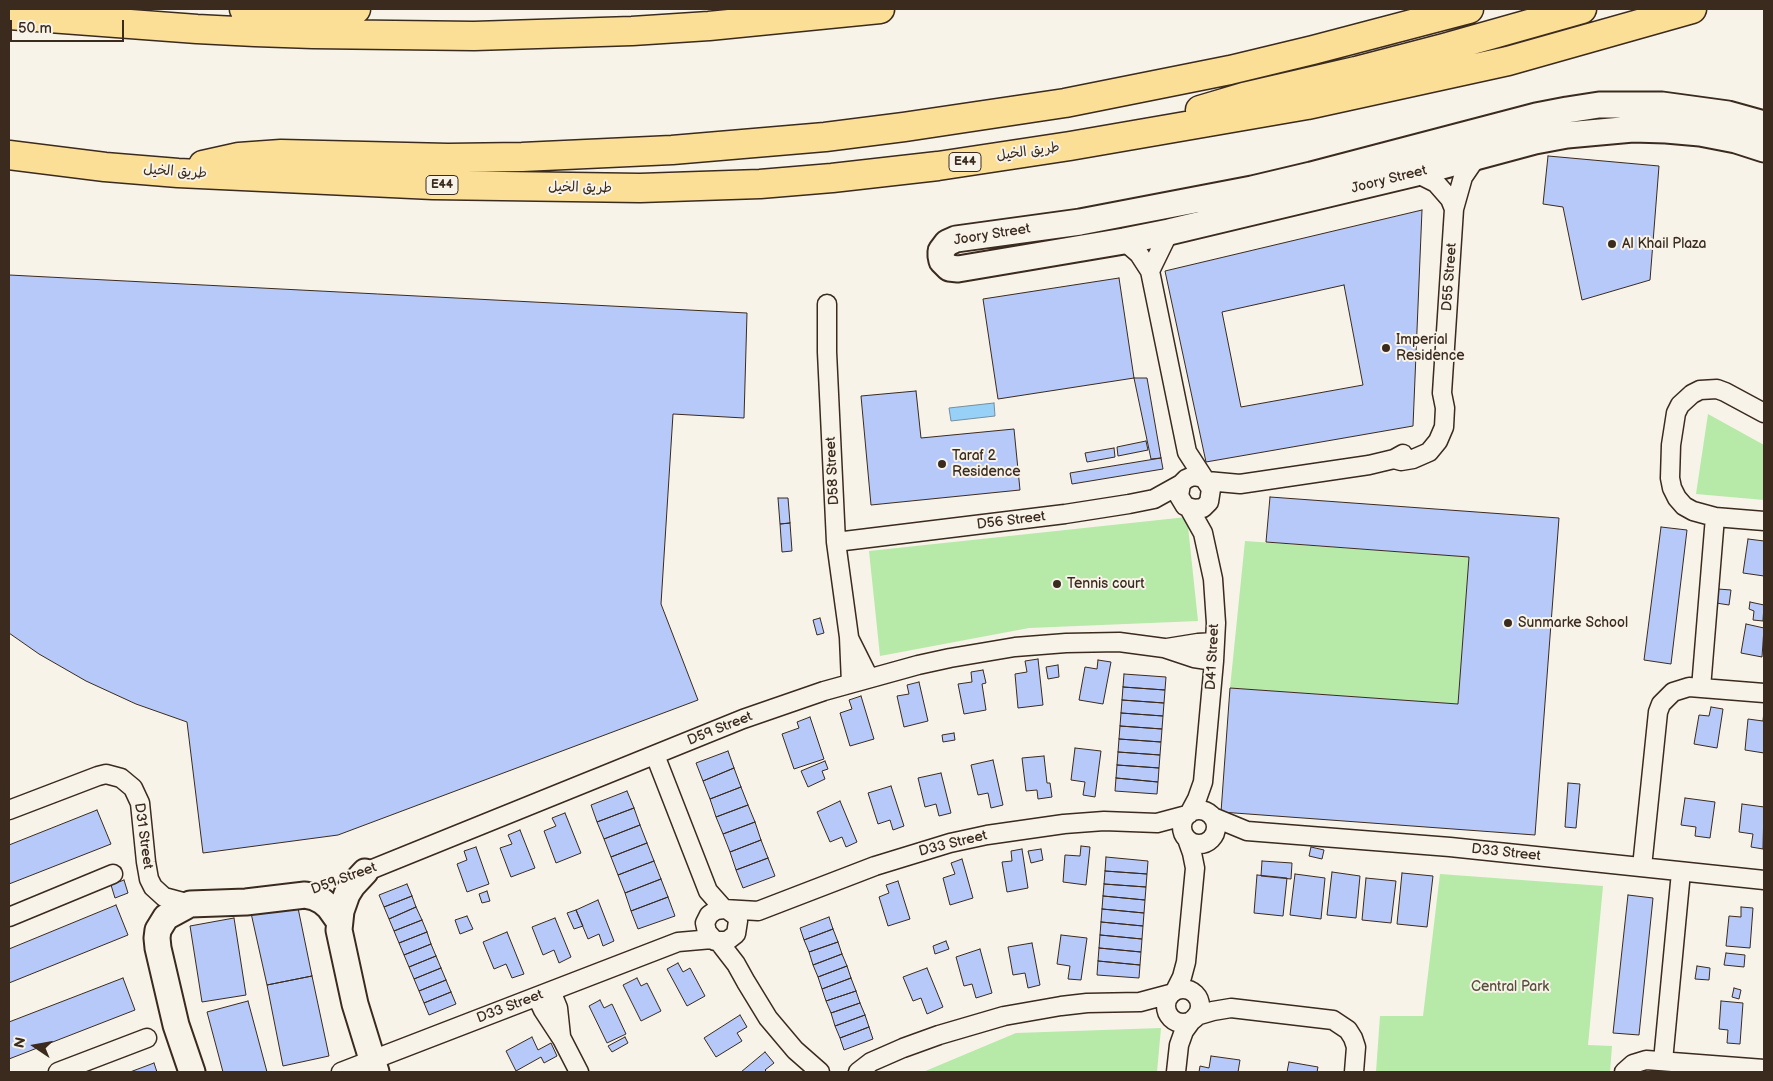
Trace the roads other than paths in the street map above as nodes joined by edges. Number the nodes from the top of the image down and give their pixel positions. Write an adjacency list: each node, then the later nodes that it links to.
1 (244, 9): 2 (highway)
2 (356, 9)
3 (880, 9): 7 (highway)
4 (1469, 9): 15 (highway)
5 (1582, 9): 9 (highway)
6 (1692, 9): 9 (highway, طريق الخيل)
7 (9, 15)
8 (1764, 124): 19 (street, Joory Street)
9 (1149, 134): 15 (highway, طريق الخيل / E44)
10 (1764, 149): 12 (street, Joory Street)
11 (9, 155): 13 (highway, طريق الخيل / E44)
12 (1476, 158): 16 (street, Joory Street); 17 (street, D55 Street)
13 (42, 160): 14 (highway); 15 (highway, طريق الخيل / E44)
14 (9, 168)
15 (178, 173)
16 (1416, 173): 17 (street); 18 (street, Joory Street)
17 (1454, 209): 25 (street, D55 Street)
18 (1169, 232): 19 (street, Joory Street); 20 (street)
19 (1124, 241): 20 (street, D41 Street)
20 (1150, 271): 23 (street, D41 Street)
21 (827, 304): 29 (street, D58 Street)
22 (1764, 413): 27 (street)
23 (1187, 452): 24 (street, D41 Street); 25 (street, D41 Street)
24 (1182, 483): 25 (street, D41 Street); 25 (street); 26 (street, D56 Street)
25 (1200, 496): 26 (street); 31 (street, D41 Street)
26 (1154, 499): 29 (street, D56 Street)
27 (1715, 517): 28 (street); 36 (street)
28 (1764, 521)
29 (836, 542): 30 (street, D58 Street)
30 (848, 637): 34 (street, D58 Street); 35 (street, D58 Street)
31 (1215, 642): 32 (street, D59 Street); 33 (street, D41 Street)
32 (1164, 648): 33 (street, D59 Street); 34 (street, D59 Street)
33 (1214, 662): 39 (street, D41 Street)
34 (869, 678): 35 (street, D59 Street)
35 (851, 683): 38 (street, D59 Street)
36 (1701, 688): 37 (street); 47 (street)
37 (1764, 693)
38 (655, 754): 49 (street, D59 Street); 53 (street)
39 (1203, 782): 41 (street, D41 Street); 42 (street, D41 Street)
40 (9, 810): 55 (street, D31 Street)
41 (1188, 815): 42 (street); 43 (street, D33 Street); 45 (street)
42 (1212, 816): 44 (street, D33 Street); 46 (street)
43 (1157, 823): 45 (street, D33 Street); 57 (street, D33 Street)
44 (1247, 831): 46 (street, D33 Street); 47 (street, D33 Street)
45 (1186, 837): 46 (street); 48 (street)
46 (1210, 840): 48 (street)
47 (1642, 867): 50 (street, D33 Street)
48 (1195, 868): 63 (street)
49 (365, 872): 54 (street, D59 Street); 59 (street)
50 (1681, 872): 52 (street, D33 Street); 74 (street)
51 (113, 874): 58 (street)
52 (1764, 880)
53 (708, 891): 56 (street); 60 (street)
54 (295, 896): 55 (street); 59 (street)
55 (190, 904): 78 (street)
56 (726, 909): 57 (street, D33 Street); 60 (street); 61 (street)
57 (758, 911): 61 (street, D33 Street)
58 (9, 917)
59 (339, 921): 75 (street)
60 (706, 921): 61 (street); 62 (street, D33 Street)
61 (726, 937): 62 (street, D33 Street); 81 (street)
62 (678, 942): 65 (street, D33 Street)
63 (1186, 962): 64 (street); 66 (street)
64 (1172, 993): 66 (street); 67 (street); 69 (street)
65 (544, 994): 75 (street, D33 Street); 80 (street)
66 (1195, 994): 68 (street); 70 (street)
67 (1140, 1002): 69 (street); 73 (street)
68 (1231, 1008): 70 (street); 85 (street)
69 (1172, 1018): 70 (street); 72 (street)
70 (1194, 1018): 72 (street)
71 (147, 1038): 77 (street)
72 (1179, 1045): 84 (street)
73 (884, 1056): 82 (street); 83 (street)
74 (1663, 1061): 76 (street); 86 (street)
75 (374, 1066): 79 (street, D33 Street)
76 (1764, 1069)
77 (58, 1072)
78 (192, 1072)
79 (342, 1072)
80 (579, 1072)
81 (820, 1072)
82 (858, 1072)
83 (878, 1072)
84 (1176, 1072)
85 (1354, 1072)
86 (1624, 1072)

